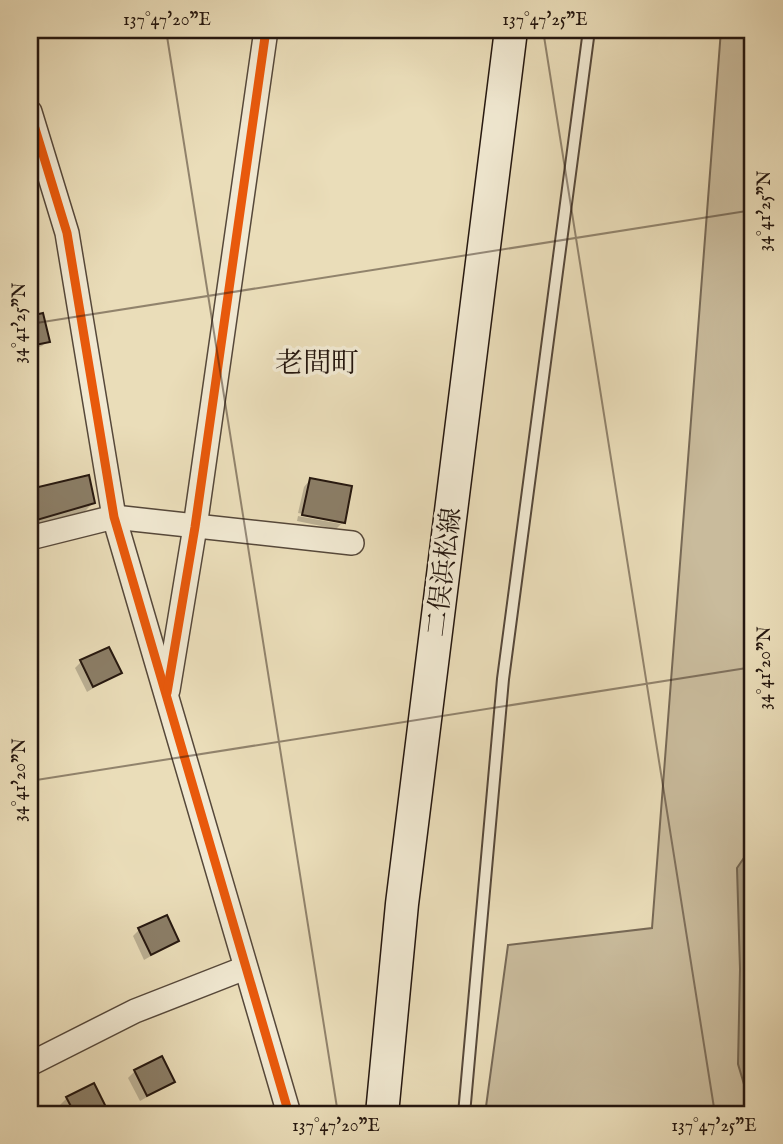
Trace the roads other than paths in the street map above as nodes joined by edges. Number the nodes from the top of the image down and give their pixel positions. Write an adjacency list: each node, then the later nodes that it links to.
1 (266, 30): 6 (street)
2 (511, 30): 13 (main road, 二俣浜松線)
3 (589, 30): 14 (lane)
4 (30, 112): 5 (street)
5 (114, 517): 6 (street); 7 (street); 9 (street)
6 (195, 527): 8 (street); 9 (street)
7 (30, 538)
8 (352, 543)
9 (167, 696): 10 (street)
10 (245, 968): 11 (street); 12 (street)
11 (30, 1064)
12 (289, 1114)
13 (382, 1114)
14 (464, 1114)

